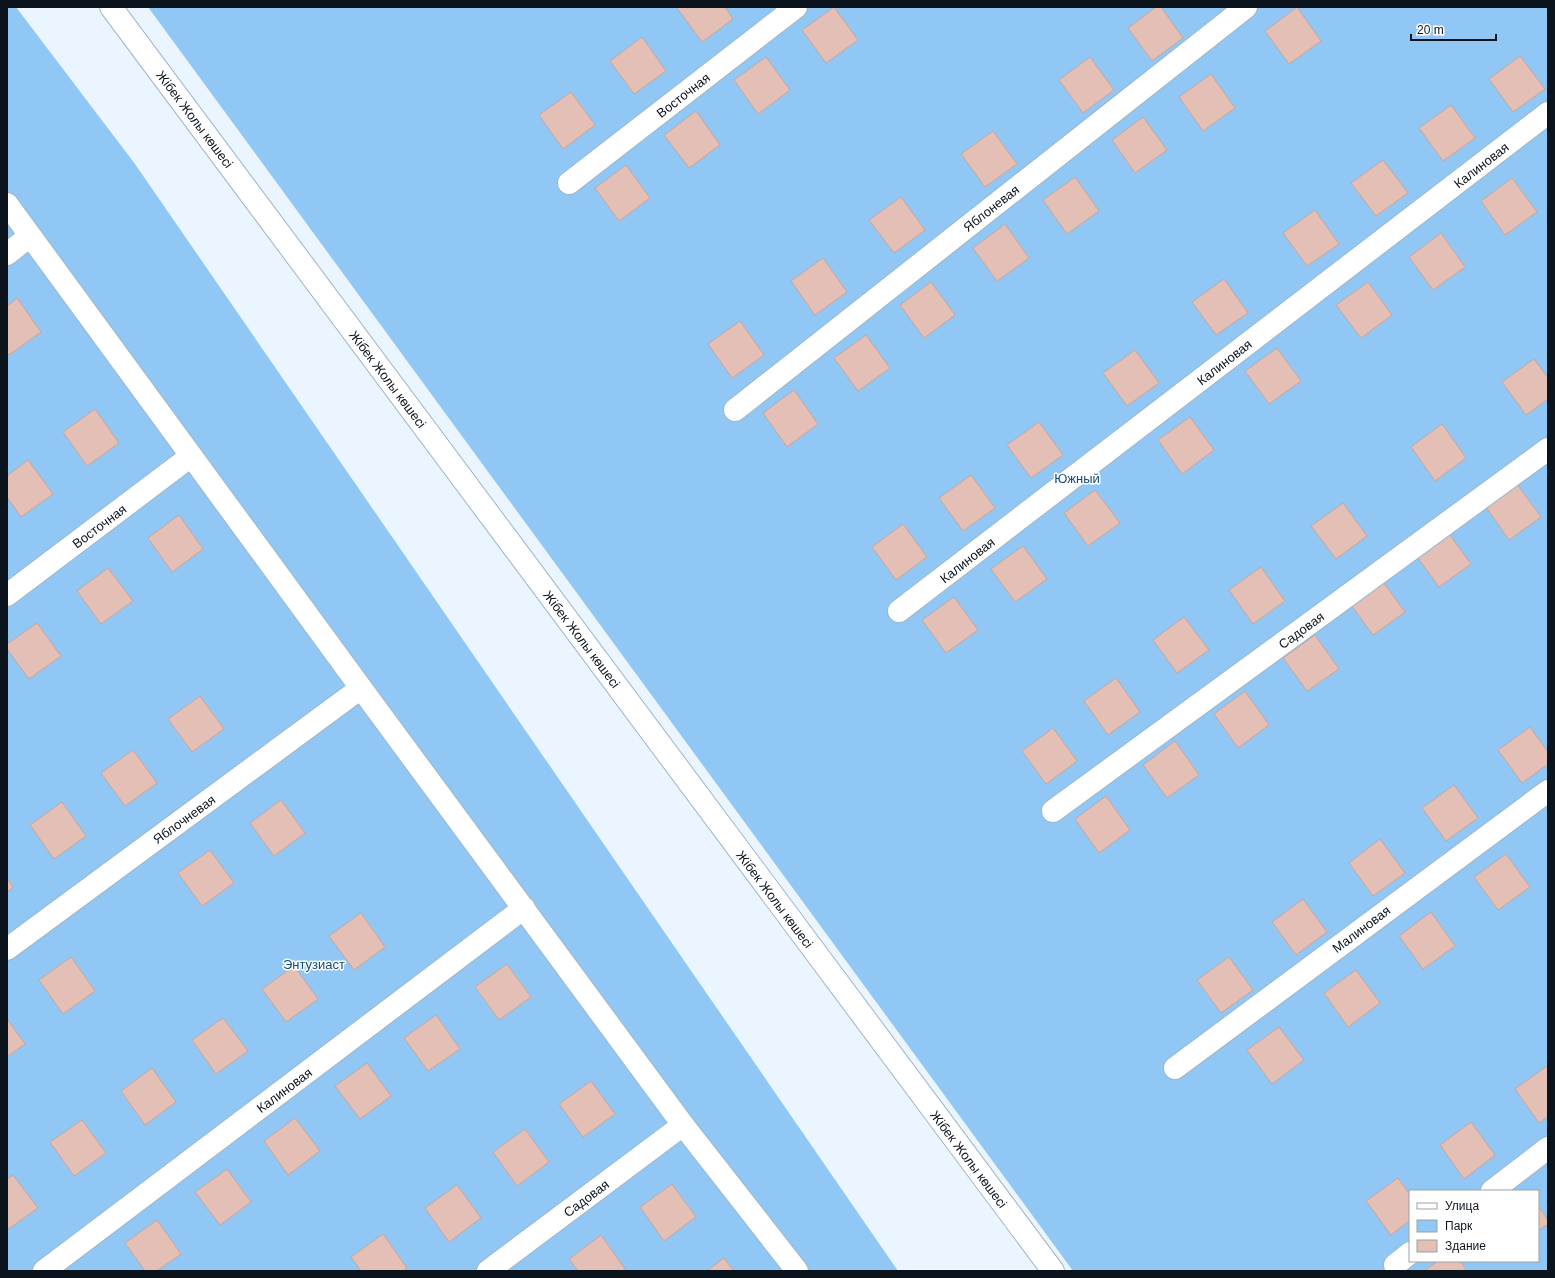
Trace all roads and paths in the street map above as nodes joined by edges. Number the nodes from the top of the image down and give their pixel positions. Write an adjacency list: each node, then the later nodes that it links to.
1 (111, 7): 26 (main road, Жібек Жолы көшесі)
2 (796, 7): 5 (main road, Восточная)
3 (1246, 7): 9 (main road, Яблоневая)
4 (1548, 113): 13 (main road, Калиновая)
5 (569, 183)
6 (7, 204): 7 (main road)
7 (30, 236): 8 (main road); 11 (main road)
8 (7, 254)
9 (735, 410)
10 (1548, 449): 16 (main road, Садовая)
11 (191, 456): 12 (main road, Восточная); 14 (main road)
12 (7, 595)
13 (899, 611)
14 (361, 688): 17 (main road); 18 (main road, Яблочневая)
15 (1548, 791): 19 (main road, Малиновая)
16 (1053, 811)
17 (524, 908): 20 (main road); 23 (main road, Калиновая)
18 (7, 949)
19 (1175, 1068)
20 (683, 1125): 24 (main road, Садовая); 25 (main road)
21 (1548, 1148): 22 (main road)
22 (1493, 1190)
23 (44, 1271)
24 (488, 1271)
25 (797, 1271)
26 (1052, 1271)

